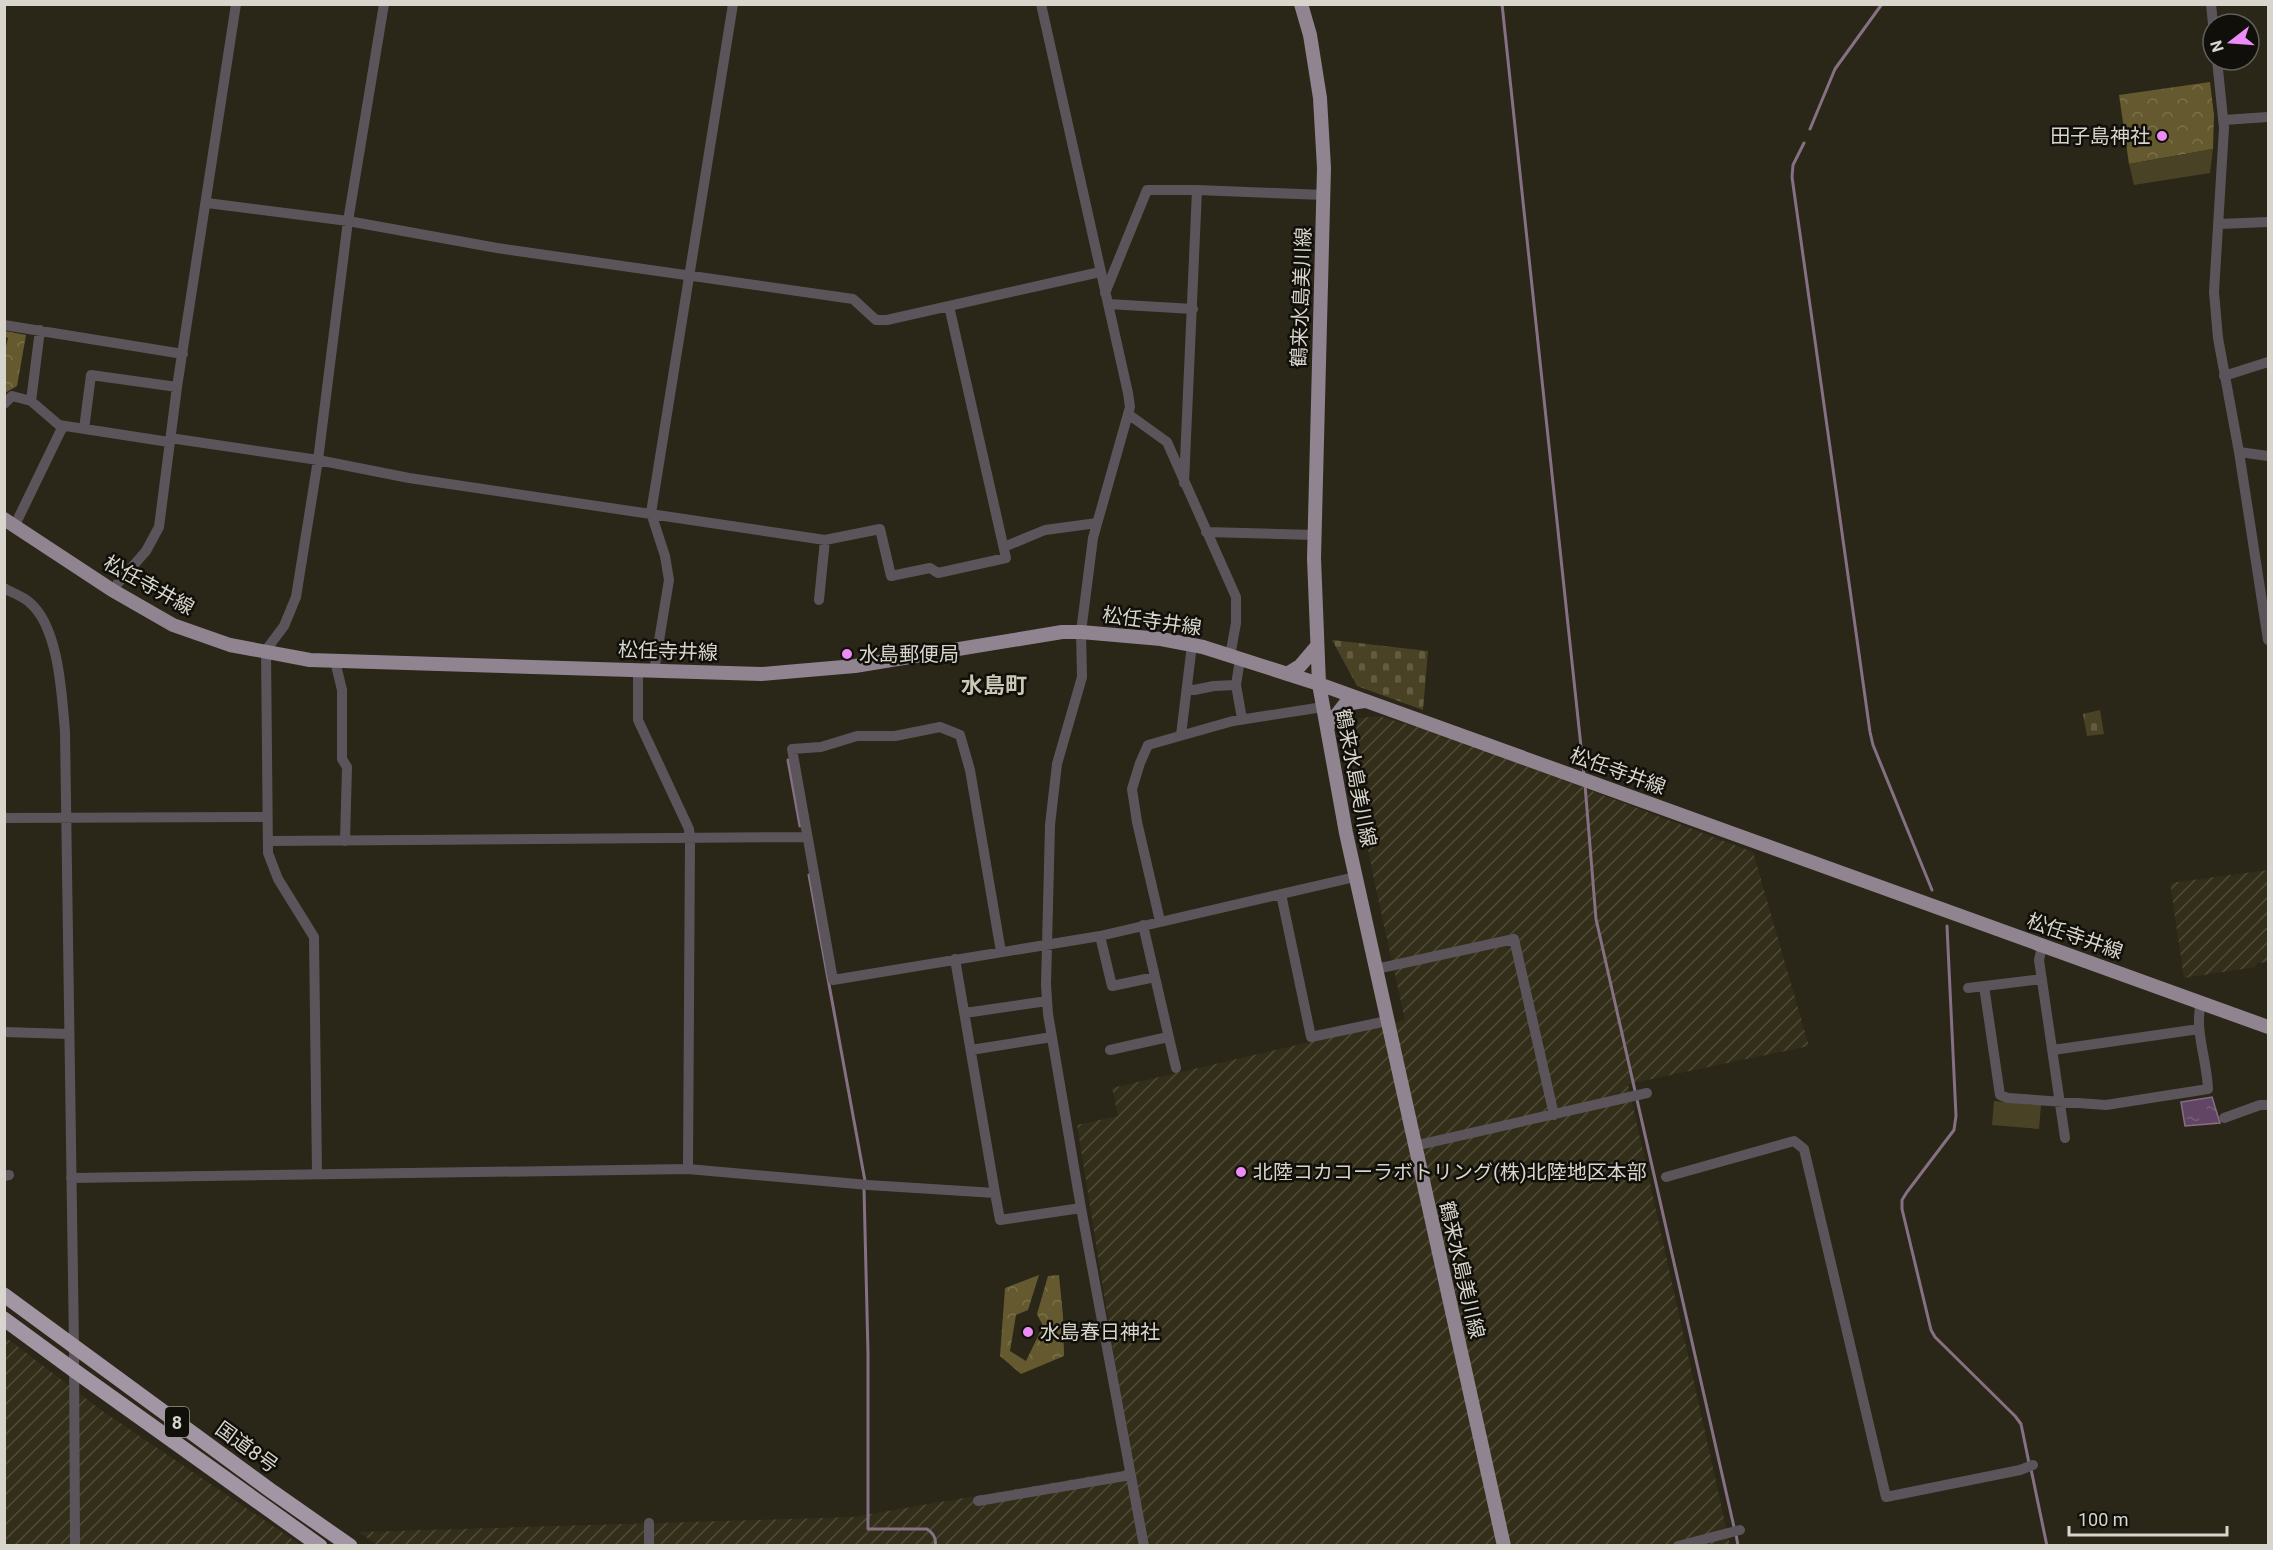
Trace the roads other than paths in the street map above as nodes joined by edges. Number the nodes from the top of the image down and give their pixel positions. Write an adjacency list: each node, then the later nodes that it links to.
1 (236, 4): 11 (street)
2 (384, 4): 12 (street)
3 (733, 4): 16 (street)
4 (1041, 4): 15 (street)
5 (1301, 4): 10 (main road, 鶴来水島美川線)
6 (2218, 72): 8 (street)
7 (2268, 117): 8 (street)
8 (2224, 120): 14 (street)
9 (1197, 190): 10 (street); 17 (street); 19 (street)
10 (1324, 195): 40 (main road, 鶴来水島美川線)
11 (207, 203): 12 (street); 22 (street)
12 (348, 221): 16 (street); 34 (street)
13 (2268, 222): 14 (street)
14 (2218, 224): 24 (street)
15 (1100, 272): 17 (street); 18 (street)
16 (689, 274): 18 (street); 36 (street)
17 (1106, 299): 19 (street); 28 (street)
18 (948, 306): 42 (street)
19 (1193, 309): 35 (street)
20 (4, 325): 21 (street)
21 (40, 330): 22 (street); 26 (street)
22 (183, 354): 25 (street)
23 (2268, 362): 24 (street)
24 (2224, 376): 32 (street)
25 (177, 387): 30 (street); 31 (street)
26 (31, 401): 27 (street); 29 (street)
27 (4, 404)
28 (1128, 414): 35 (street); 38 (street)
29 (63, 426): 30 (street); 37 (street)
30 (84, 429): 31 (street)
31 (170, 440): 34 (street); 44 (street)
32 (2239, 453): 33 (street); 47 (street)
33 (2268, 456)
34 (318, 460): 36 (street); 50 (street)
35 (1185, 483): 39 (street)
36 (651, 513): 41 (street); 54 (street)
37 (8, 522): 44 (main road, 松任寺井線)
38 (1097, 523): 42 (street); 46 (street)
39 (1206, 532): 40 (street); 51 (street)
40 (1314, 535): 49 (main road, 鶴来水島美川線)
41 (825, 540): 42 (street); 45 (street)
42 (1004, 547)
43 (4, 588): 66 (street)
44 (112, 590): 50 (main road, 松任寺井線)
45 (819, 600)
46 (1081, 632): 48 (main road, 松任寺井線); 54 (main road, 松任寺井線); 76 (street)
47 (2268, 640)
48 (1192, 645): 51 (main road, 松任寺井線); 58 (street)
49 (1317, 646): 55 (main road); 56 (main road, 鶴来水島美川線)
50 (266, 650): 52 (main road, 松任寺井線); 64 (street)
51 (1235, 657): 55 (main road, 松任寺井線); 57 (street)
52 (335, 661): 53 (main road, 松任寺井線); 70 (street)
53 (638, 669): 54 (main road, 松任寺井線); 68 (street)
54 (654, 671)
55 (1287, 674): 56 (main road, 松任寺井線)
56 (1319, 684): 59 (main road, 松任寺井線); 60 (main road, 鶴来水島美川線)
57 (1236, 685): 58 (street); 61 (street)
58 (1187, 689): 63 (street)
59 (1366, 701): 62 (main road); 77 (main road, 松任寺井線)
60 (1323, 707): 61 (street); 62 (main road, 鶴来水島美川線)
61 (1242, 719): 63 (street)
62 (1327, 727): 71 (main road, 鶴来水島美川線)
63 (1181, 735): 73 (street)
64 (267, 817): 66 (street); 69 (street)
65 (4, 818): 66 (street)
66 (68, 818): 92 (street)
67 (807, 837): 68 (street); 78 (street); 79 (street)
68 (690, 839): 70 (street); 106 (street)
69 (269, 841): 70 (street); 107 (street)
70 (345, 841)
71 (1355, 877): 72 (street); 80 (main road, 鶴来水島美川線)
72 (1281, 894): 73 (street); 88 (street)
73 (1160, 921): 74 (street)
74 (1143, 925): 75 (street); 81 (street)
75 (1100, 936): 76 (street); 81 (street)
76 (1047, 945): 78 (street); 85 (street)
77 (2042, 946): 82 (street); 86 (main road, 松任寺井線)
78 (1000, 952): 79 (street)
79 (955, 959): 87 (street)
80 (1376, 969): 88 (main road, 鶴来水島美川線); 102 (street)
81 (1155, 977): 94 (street)
82 (2042, 979): 83 (street); 97 (street)
83 (1984, 986): 84 (street); 100 (street)
84 (1968, 988)
85 (1047, 1000): 87 (street); 93 (street)
86 (2201, 1002): 89 (main road, 松任寺井線); 90 (street)
87 (965, 1013): 95 (street)
88 (1387, 1021): 105 (main road, 鶴来水島美川線)
89 (2268, 1027)
90 (2199, 1029): 97 (street); 100 (street)
91 (4, 1032): 92 (street)
92 (69, 1034): 109 (street)
93 (1052, 1037): 95 (street); 111 (street)
94 (1168, 1037): 96 (street); 98 (street)
95 (971, 1050): 110 (street)
96 (1110, 1050)
97 (2053, 1050): 100 (street)
98 (1176, 1068)
99 (1640, 1095): 102 (street)
100 (2061, 1102): 104 (street)
101 (2268, 1105): 103 (street)
102 (1554, 1114): 105 (street)
103 (2224, 1118)
104 (2065, 1138)
105 (1414, 1146): 126 (main road, 鶴来水島美川線)
106 (688, 1169): 107 (street); 110 (street)
107 (317, 1174): 109 (street)
108 (1666, 1177): 116 (street)
109 (71, 1178): 114 (street)
110 (995, 1193): 111 (street)
111 (1081, 1208): 117 (street)
112 (4, 1295): 114 (highway, 国道8号 / 8)
113 (4, 1318): 115 (highway, 国道8号 / 8)
114 (74, 1347): 115 (street); 123 (highway, 国道8号 / 8)
115 (75, 1371): 121 (street); 122 (highway, 国道8号 / 8)
116 (2029, 1466)
117 (1131, 1475): 118 (street); 125 (street)
118 (978, 1501)
119 (649, 1522): 124 (street)
120 (1740, 1530): 127 (street)
121 (75, 1545)
122 (320, 1545)
123 (350, 1545)
124 (649, 1545)
125 (1144, 1545)
126 (1504, 1545)
127 (1678, 1545)

